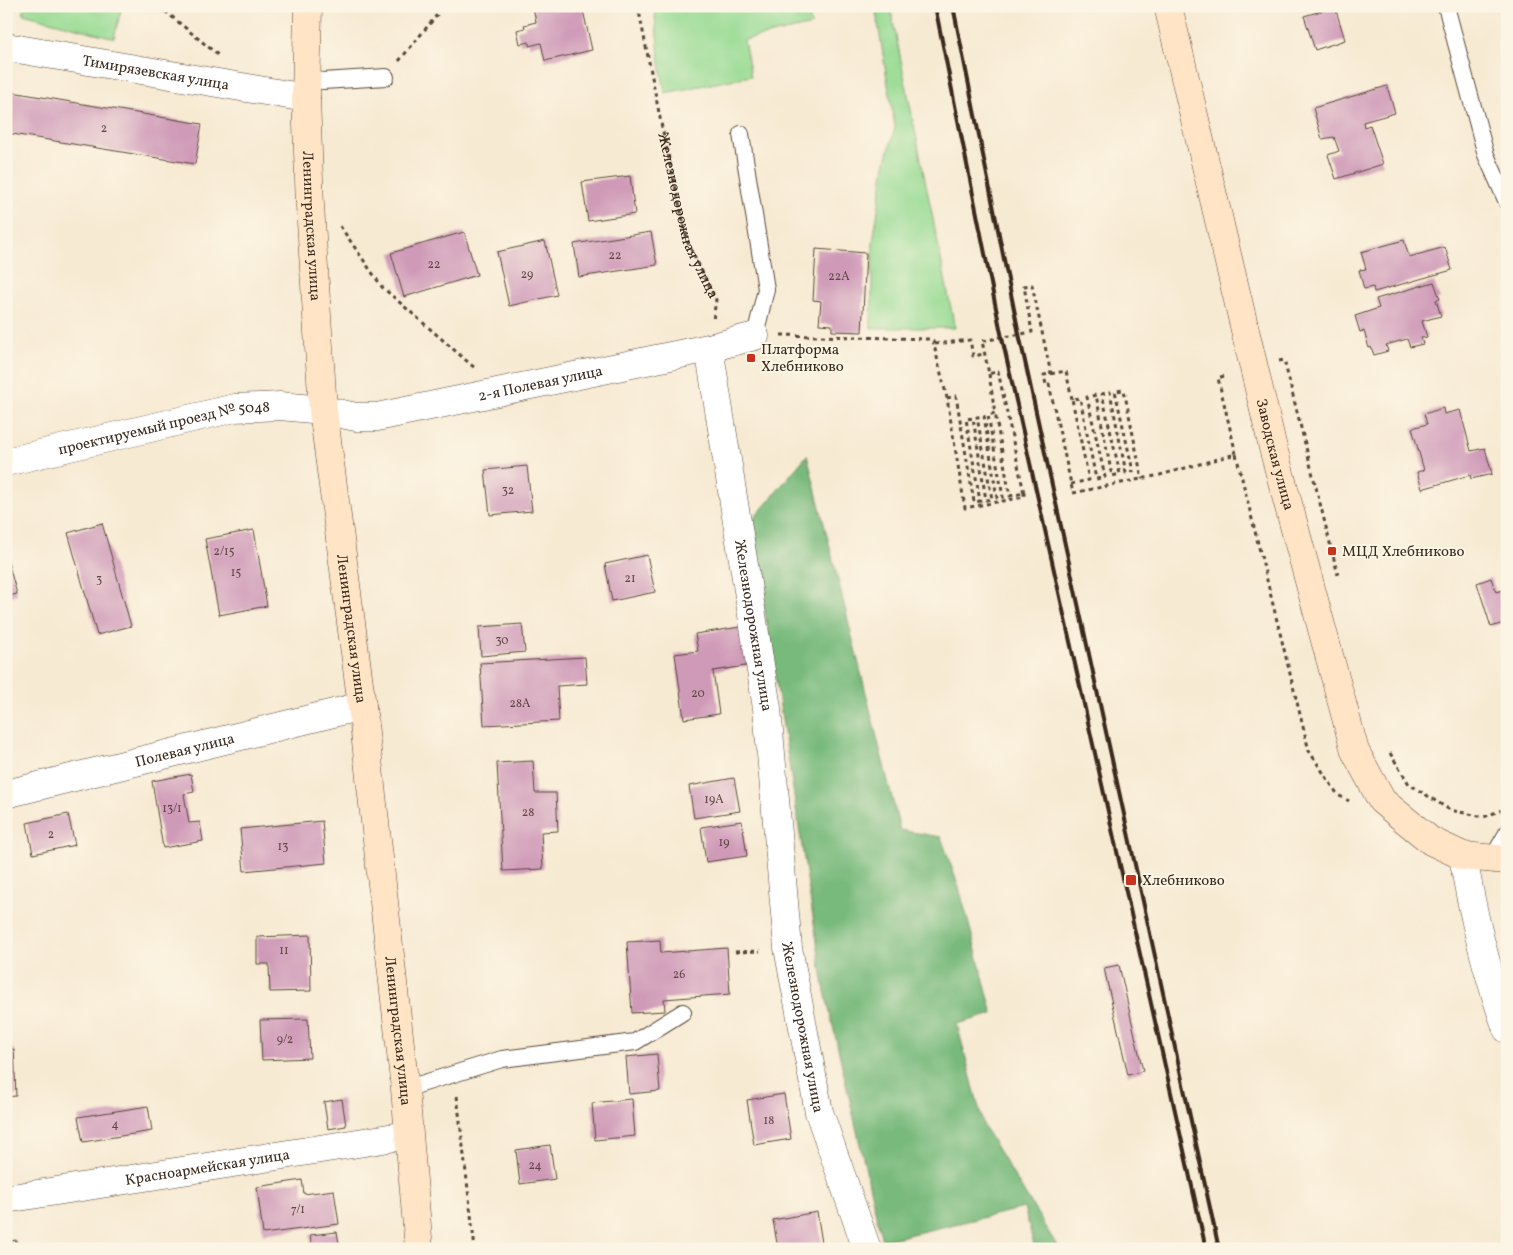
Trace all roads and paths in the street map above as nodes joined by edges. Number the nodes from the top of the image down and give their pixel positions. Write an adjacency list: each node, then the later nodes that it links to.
1 (159, 6): 8 (path)
2 (308, 6): 10 (street, Ленинградская улица)
3 (440, 6): 9 (path)
4 (638, 6): 16 (path, Железнодорожная улица)
5 (1168, 6): 37 (street, Заводская улица)
6 (1446, 6): 12 (lane)
7 (6, 47): 10 (street, Тимирязевская улица)
8 (225, 60)
9 (386, 76): 10 (lane)
10 (306, 88): 23 (street, Ленинградская улица)
11 (741, 134): 14 (lane)
12 (1507, 202)
13 (337, 222): 20 (path)
14 (756, 336): 15 (path); 16 (street, 2-я Полевая улица)
15 (935, 344): 17 (path); 21 (path)
16 (709, 348): 20 (street, 2-я Полевая улица); 49 (street, Железнодорожная улица)
17 (985, 354): 18 (path); 19 (path)
18 (989, 374): 24 (path); 32 (path)
19 (1050, 374): 22 (path); 30 (path)
20 (496, 392): 23 (street, 2-я Полевая улица)
21 (947, 398): 33 (path); 34 (path)
22 (1072, 399): 28 (path); 30 (path)
23 (323, 410): 26 (street, проектируемый проезд № 5048); 35 (street, Ленинградская улица)
24 (995, 413): 32 (path); 33 (path)
25 (1236, 454): 37 (path)
26 (6, 462)
27 (1160, 475): 29 (path)
28 (1112, 476): 29 (path); 31 (path)
29 (1142, 480): 31 (path)
30 (1071, 484): 31 (path)
31 (1113, 485)
32 (1024, 493): 34 (path)
33 (986, 500): 34 (path)
34 (987, 504)
35 (362, 706): 36 (street, Полевая улица); 44 (street, Ленинградская улица)
36 (6, 794)
37 (1382, 801): 39 (street, Заводская улица)
38 (1507, 833): 40 (lane)
39 (1463, 856): 40 (street, Заводская улица); 41 (street)
40 (1499, 859)
41 (1498, 978): 43 (street)
42 (682, 1012): 44 (lane)
43 (1507, 1029)
44 (414, 1086): 45 (street, Ленинградская улица); 48 (path)
45 (408, 1135): 46 (street, Красноармейская улица); 47 (street, Ленинградская улица)
46 (6, 1199)
47 (419, 1249)
48 (475, 1249)
49 (867, 1249)

